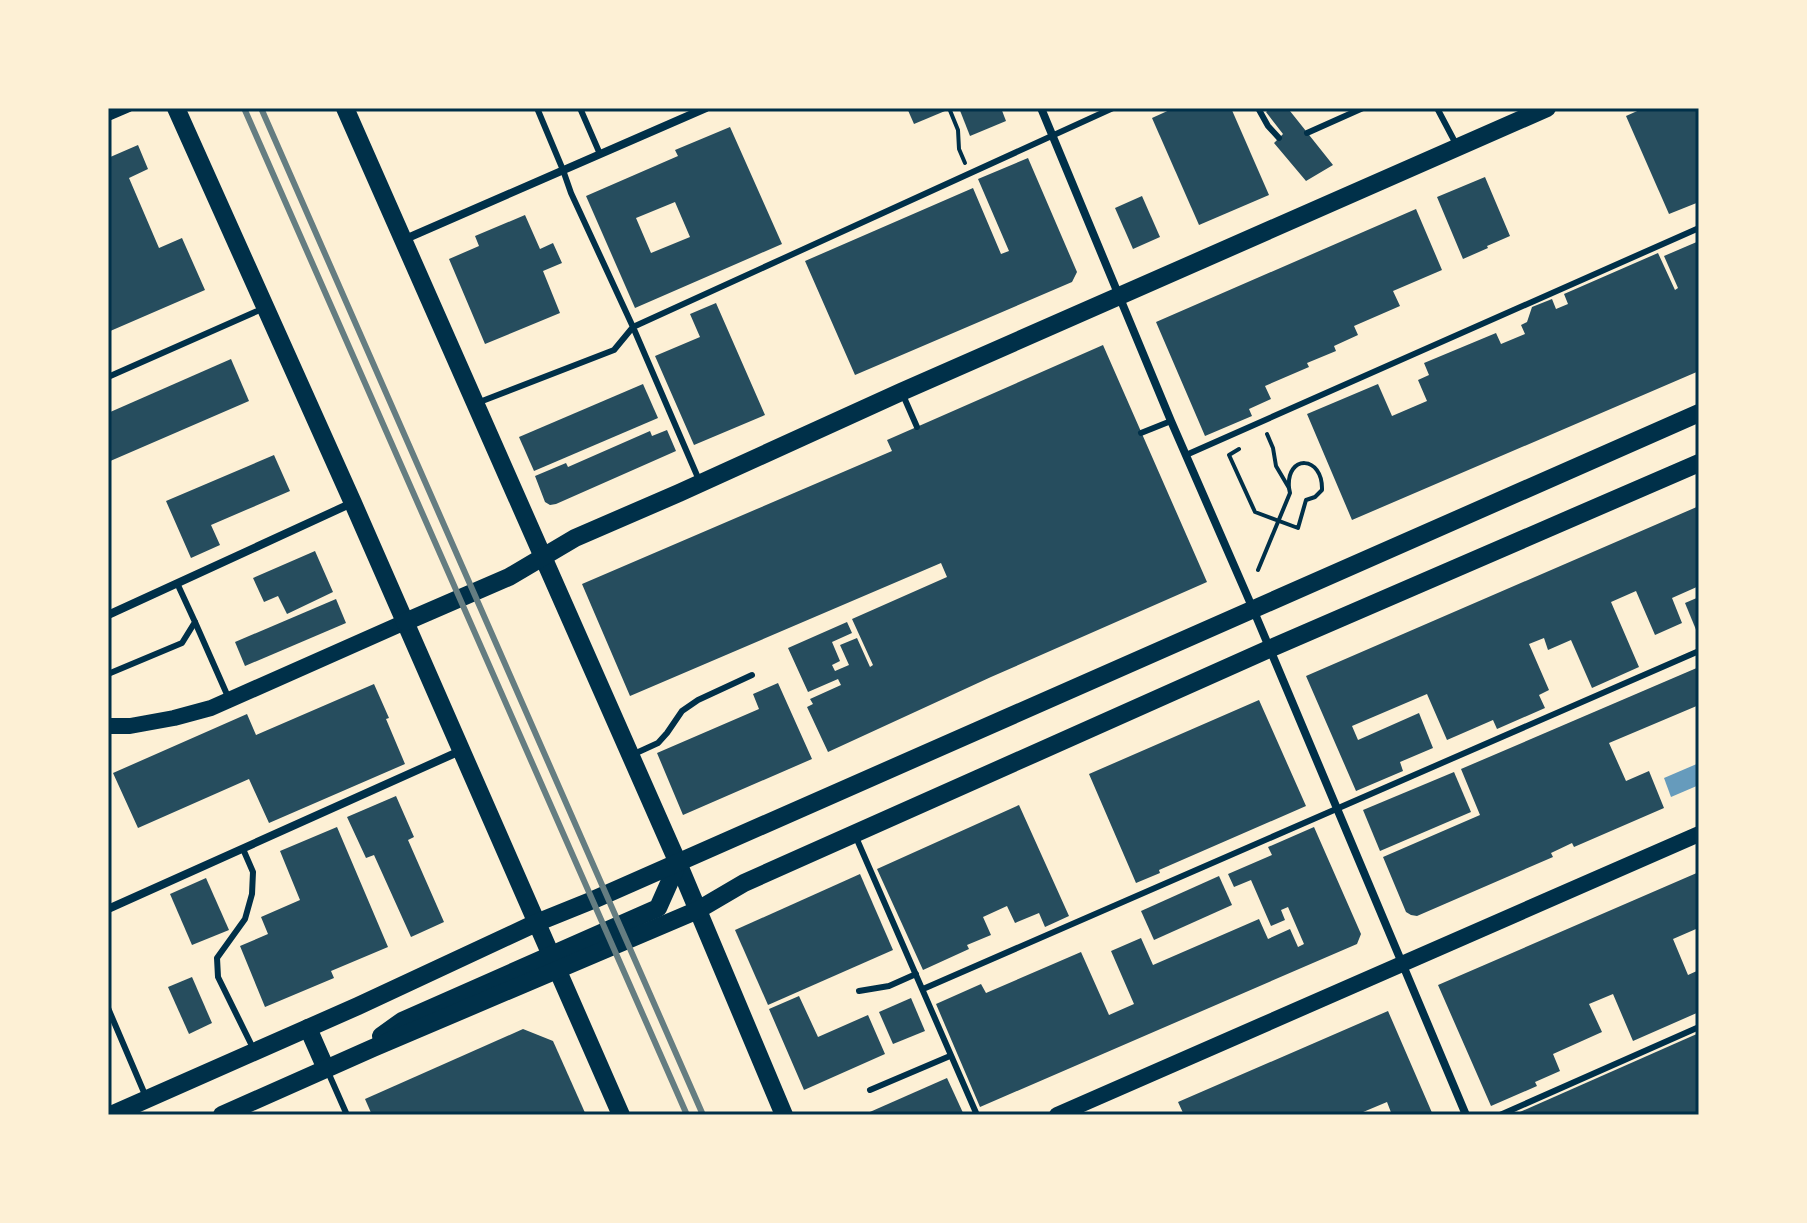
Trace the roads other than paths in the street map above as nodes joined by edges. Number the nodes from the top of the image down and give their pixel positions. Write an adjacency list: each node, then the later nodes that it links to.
1 (129, 108): 13 (street)
2 (176, 108): 23 (main road)
3 (345, 108): 21 (main road)
4 (537, 108): 19 (lane)
5 (580, 108): 18 (lane)
6 (706, 108): 18 (street)
7 (1041, 108): 15 (street)
8 (1113, 108): 15 (lane)
9 (1258, 108): 16 (lane)
10 (1363, 108): 14 (lane)
11 (1437, 108): 17 (lane)
12 (1547, 108): 17 (main road)
13 (108, 117)
14 (1307, 133)
15 (1052, 134): 22 (street); 24 (lane)
16 (1279, 138)
17 (1457, 147): 22 (main road)
18 (600, 154): 19 (street)
19 (563, 170): 21 (street); 24 (lane)
20 (1699, 228): 32 (lane)
21 (403, 240): 27 (main road)
22 (1119, 296): 26 (main road); 29 (street)
23 (266, 308): 25 (lane); 35 (main road)
24 (633, 327): 27 (lane); 34 (lane)
25 (108, 377)
26 (901, 392): 30 (lane); 34 (main road)
27 (476, 404): 36 (main road)
28 (1699, 413): 38 (main road)
29 (1171, 421): 31 (lane); 32 (street)
30 (917, 427)
31 (1141, 433)
32 (1186, 455): 38 (street)
33 (1699, 463): 42 (main road)
34 (700, 484): 36 (main road)
35 (353, 503): 37 (street); 41 (main road)
36 (543, 556): 41 (main road); 49 (main road)
37 (177, 583): 39 (street); 40 (lane)
38 (1253, 609): 42 (street); 54 (main road)
39 (108, 615)
40 (195, 622): 44 (lane); 46 (lane)
41 (405, 622): 46 (main road); 48 (main road)
42 (1269, 649): 50 (street); 52 (main road)
43 (1699, 651): 50 (lane)
44 (108, 674)
45 (752, 675): 49 (lane)
46 (229, 700): 47 (main road)
47 (108, 726)
48 (461, 751): 53 (street); 57 (main road)
49 (631, 755): 54 (main road)
50 (1337, 808): 58 (street); 61 (lane)
51 (1699, 834): 58 (main road)
52 (855, 835): 56 (main road); 60 (lane)
53 (243, 849): 55 (street); 66 (lane)
54 (678, 863): 56 (main road); 57 (main road); 59 (main road)
55 (108, 909)
56 (698, 910): 59 (main road); 75 (main road)
57 (536, 923): 59 (main road); 65 (main road)
58 (1402, 962): 77 (main road); 78 (street)
59 (554, 963): 68 (main road); 74 (main road)
60 (916, 974): 61 (lane); 62 (lane)
61 (923, 989): 67 (lane)
62 (859, 991)
63 (108, 1008): 70 (lane)
64 (1699, 1027): 79 (lane)
65 (308, 1028): 66 (main road); 68 (main road)
66 (254, 1052): 70 (main road)
67 (950, 1056): 69 (lane); 76 (lane)
68 (326, 1069): 72 (main road); 73 (lane)
69 (870, 1090)
70 (147, 1099): 71 (main road)
71 (111, 1115)
72 (222, 1115)
73 (347, 1115)
74 (621, 1115)
75 (784, 1115)
76 (977, 1115)
77 (1057, 1115)
78 (1466, 1115)
79 (1500, 1115)

